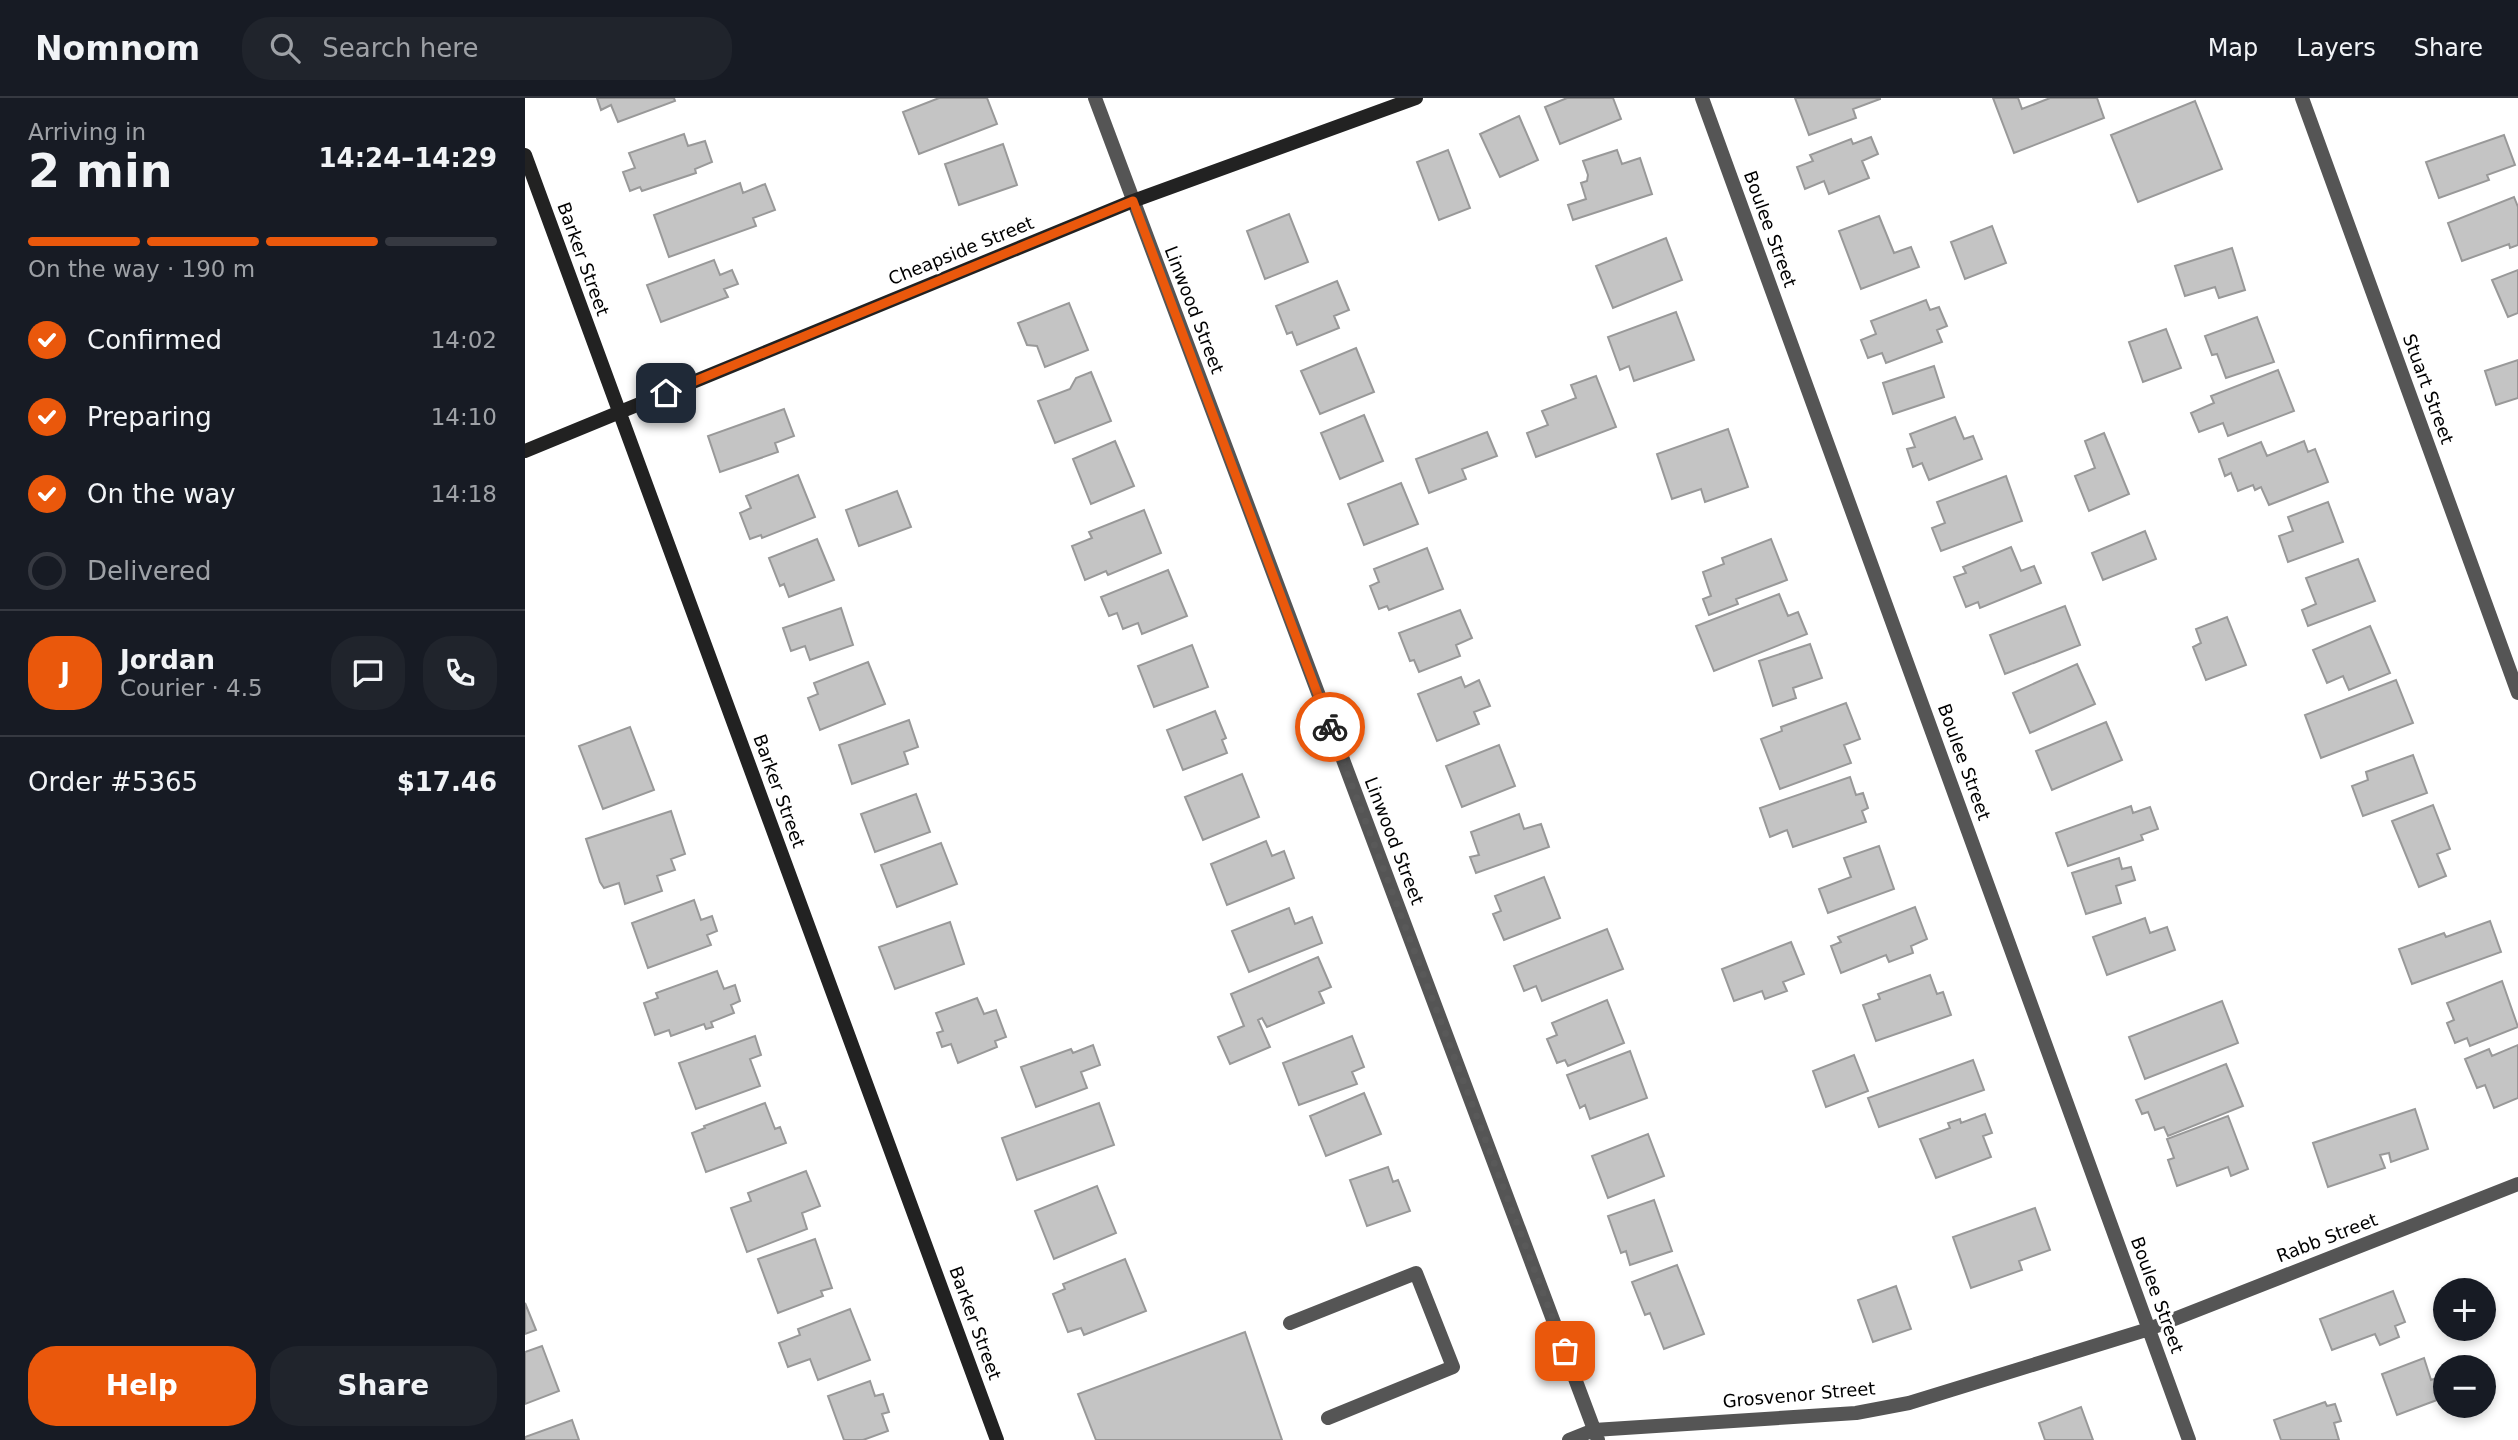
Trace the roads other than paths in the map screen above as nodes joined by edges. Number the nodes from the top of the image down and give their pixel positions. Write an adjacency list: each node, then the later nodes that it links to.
1 (1095, 98): 6 (street, Linwood Street)
2 (1416, 98): 6 (street, Cheapside Street)
3 (1702, 98): 12 (street, Boulee Street)
4 (2302, 98): 9 (street, Stuart Street)
5 (525, 155): 7 (street, Barker Street)
6 (1133, 201): 7 (street, Cheapside Street); 14 (street, Linwood Street)
7 (619, 412): 8 (street, Cheapside Street); 15 (street, Barker Street)
8 (525, 451)
9 (2518, 692)
10 (2518, 1184): 12 (street, Rabb Street)
11 (1290, 1323): 13 (street)
12 (2149, 1329): 14 (street, Grosvenor Street); 17 (street, Boulee Street)
13 (1328, 1418)
14 (1596, 1435): 16 (street, Grosvenor Street)
15 (997, 1440)
16 (1569, 1440)
17 (2189, 1440)

